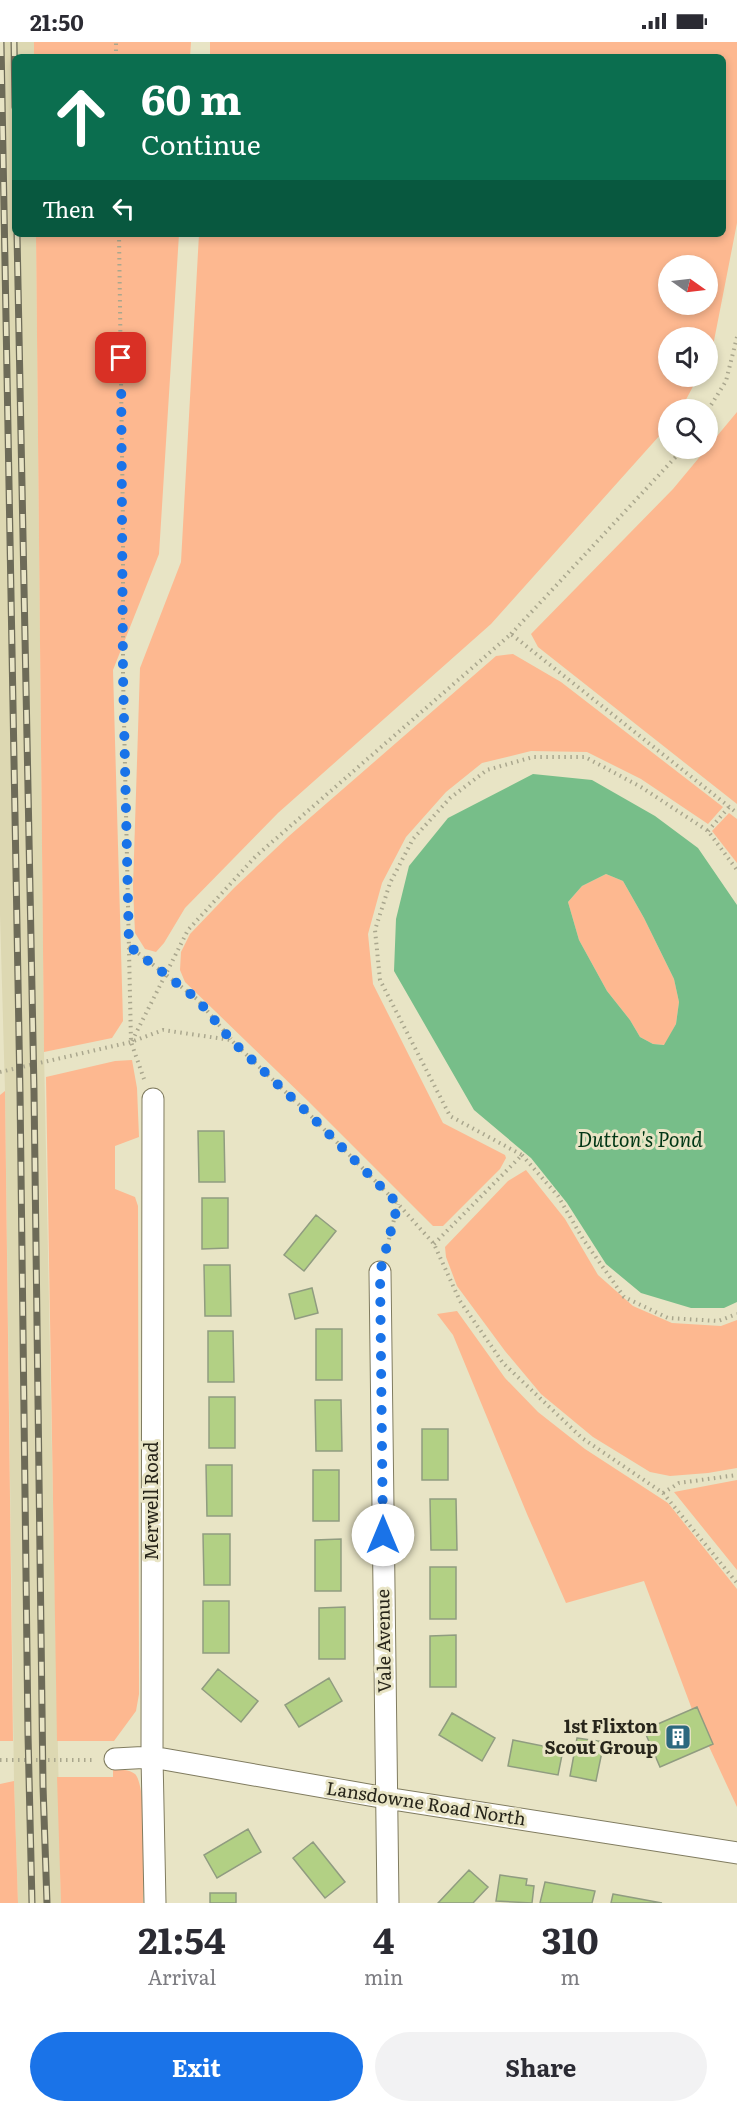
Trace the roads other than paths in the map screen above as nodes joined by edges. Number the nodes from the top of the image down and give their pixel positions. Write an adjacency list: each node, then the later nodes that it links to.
1 (153, 1098): 3 (street, Merwell Road)
2 (380, 1272): 5 (street, Vale Avenue)
3 (152, 1757): 4 (street, Lansdowne Road North); 5 (street, Lansdowne Road North); 7 (street, Merwell Road)
4 (115, 1760)
5 (386, 1798): 6 (street, Lansdowne Road North); 8 (street, Vale Avenue)
6 (737, 1853)
7 (154, 1903)
8 (388, 1903)

